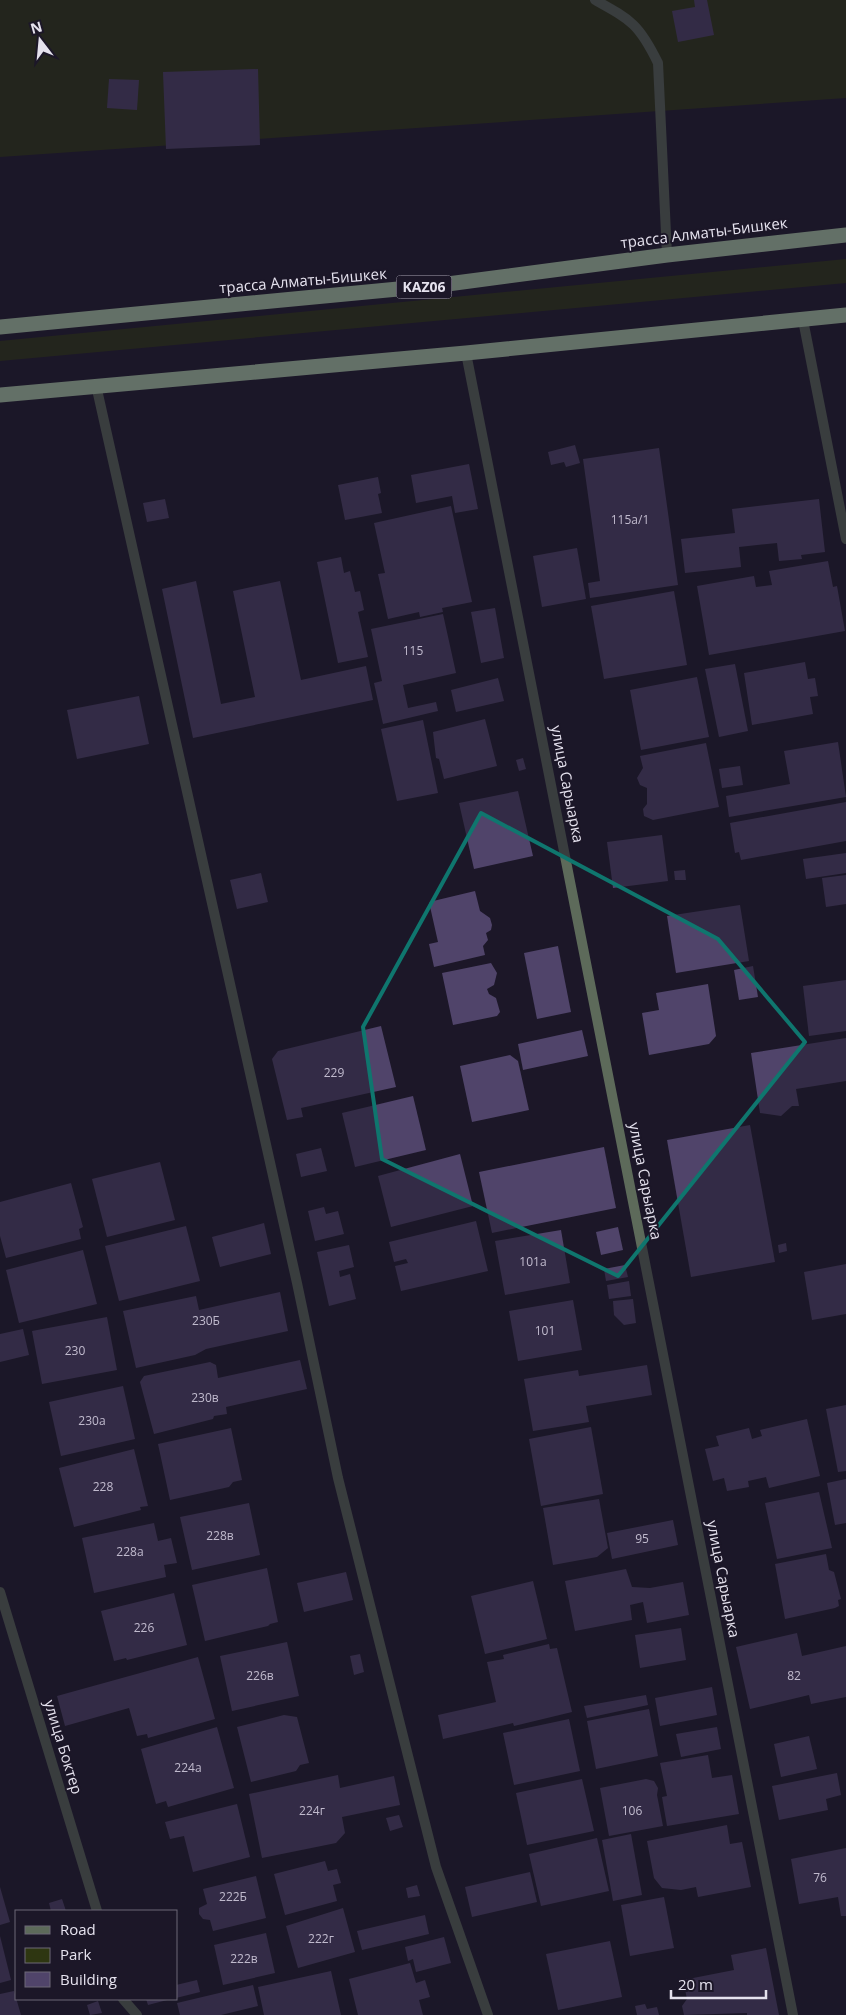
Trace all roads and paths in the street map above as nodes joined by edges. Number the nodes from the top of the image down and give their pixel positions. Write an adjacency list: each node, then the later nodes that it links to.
1 (595, 0): 3 (street)
2 (846, 235): 3 (highway, трасса Алматы-Бишкек / KАZ06)
3 (667, 255): 6 (highway, трасса Алматы-Бишкек / KАZ06)
4 (846, 315): 5 (highway)
5 (803, 320): 7 (highway); 10 (street)
6 (0, 327)
7 (466, 354): 8 (highway); 16 (street, улица Сарыарка)
8 (96, 385): 9 (highway); 15 (street)
9 (0, 395)
10 (846, 539)
11 (0, 1592): 12 (street, улица Боктер)
12 (96, 1910)
13 (124, 2000): 14 (street)
14 (137, 2015)
15 (488, 2015)
16 (793, 2015)

